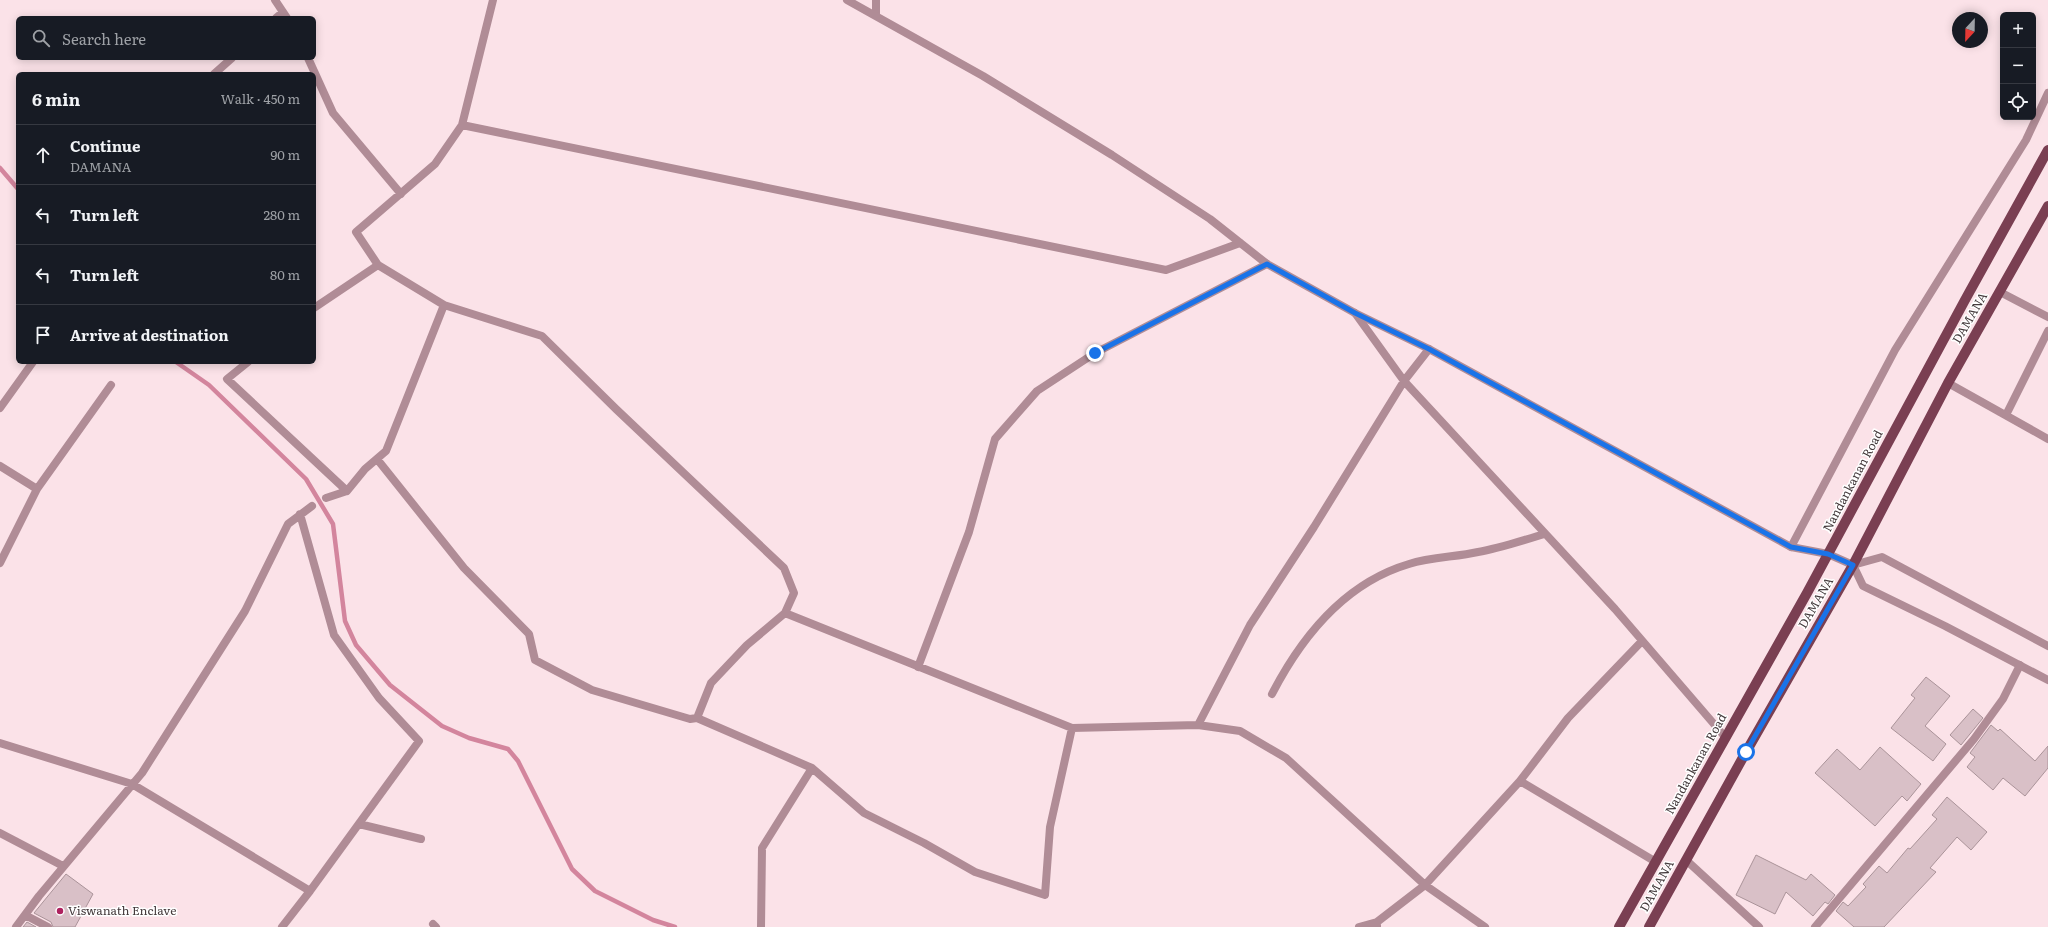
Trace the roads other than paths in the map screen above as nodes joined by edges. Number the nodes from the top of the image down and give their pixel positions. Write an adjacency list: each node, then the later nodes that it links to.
1 (275, 0): 5 (street)
2 (493, 0): 13 (street)
3 (847, 0): 6 (street)
4 (876, 0): 6 (street)
5 (285, 15)
6 (876, 15): 17 (street)
7 (230, 60): 9 (street)
8 (309, 60): 10 (street)
9 (216, 72)
10 (314, 72)
11 (316, 75): 15 (street)
12 (2048, 93): 43 (street)
13 (462, 125): 15 (street); 17 (street)
14 (2048, 150): 44 (main road, Nandankanan Road)
15 (401, 194): 19 (street)
16 (2048, 206): 20 (main road, DAMANA)
17 (1240, 243): 18 (street)
18 (1267, 264): 23 (street); 51 (street)
19 (378, 265): 21 (street); 22 (street)
20 (2000, 292): 24 (street); 30 (main road, DAMANA)
21 (444, 305): 35 (street); 47 (street)
22 (316, 307)
23 (1355, 313): 26 (street); 29 (street)
24 (2048, 317)
25 (2048, 331): 33 (street)
26 (1429, 349): 29 (street); 43 (street)
27 (32, 364): 32 (street)
28 (246, 364): 38 (street)
29 (1404, 381): 42 (street); 55 (street)
30 (1948, 383): 33 (street); 46 (main road, DAMANA)
31 (110, 385): 37 (street)
32 (0, 408)
33 (2006, 414): 34 (street)
34 (2048, 439)
35 (377, 458): 38 (street); 54 (street)
36 (0, 466): 37 (street)
37 (37, 489): 45 (street)
38 (347, 491): 39 (street)
39 (326, 498)
40 (312, 506): 41 (street)
41 (300, 514): 61 (street); 62 (street)
42 (1545, 534): 48 (street); 53 (street)
43 (1791, 547): 44 (street)
44 (1828, 554): 46 (street); 57 (main road, Nandankanan Road)
45 (0, 563)
46 (1853, 565): 49 (street); 50 (street); 65 (main road, DAMANA)
47 (785, 613): 51 (street); 54 (street)
48 (1642, 641): 57 (street); 60 (street)
49 (2048, 646)
50 (2020, 666): 52 (street); 72 (street)
51 (918, 667): 56 (street)
52 (2048, 680)
53 (1272, 694)
54 (697, 718): 59 (street)
55 (1198, 725): 56 (street); 68 (street)
56 (1072, 728): 59 (street)
57 (1726, 738): 66 (main road, Nandankanan Road)
58 (0, 743): 61 (street)
59 (812, 768): 76 (street)
60 (1520, 781): 66 (street); 68 (street)
61 (132, 784): 67 (street); 69 (street)
62 (359, 824): 64 (street); 69 (street)
63 (0, 833): 67 (street)
64 (421, 839)
65 (1686, 860): 80 (main road, DAMANA); 81 (street)
66 (1656, 862): 79 (main road, Nandankanan Road)
67 (63, 866): 70 (street)
68 (1424, 885): 71 (street); 78 (street)
69 (310, 891): 75 (street)
70 (24, 915): 73 (street); 74 (street)
71 (1377, 924): 77 (street)
72 (1820, 925)
73 (16, 927)
74 (48, 927)
75 (282, 927)
76 (761, 927)
77 (1359, 927)
78 (1485, 927)
79 (1619, 927)
80 (1649, 927)
81 (1759, 927)

